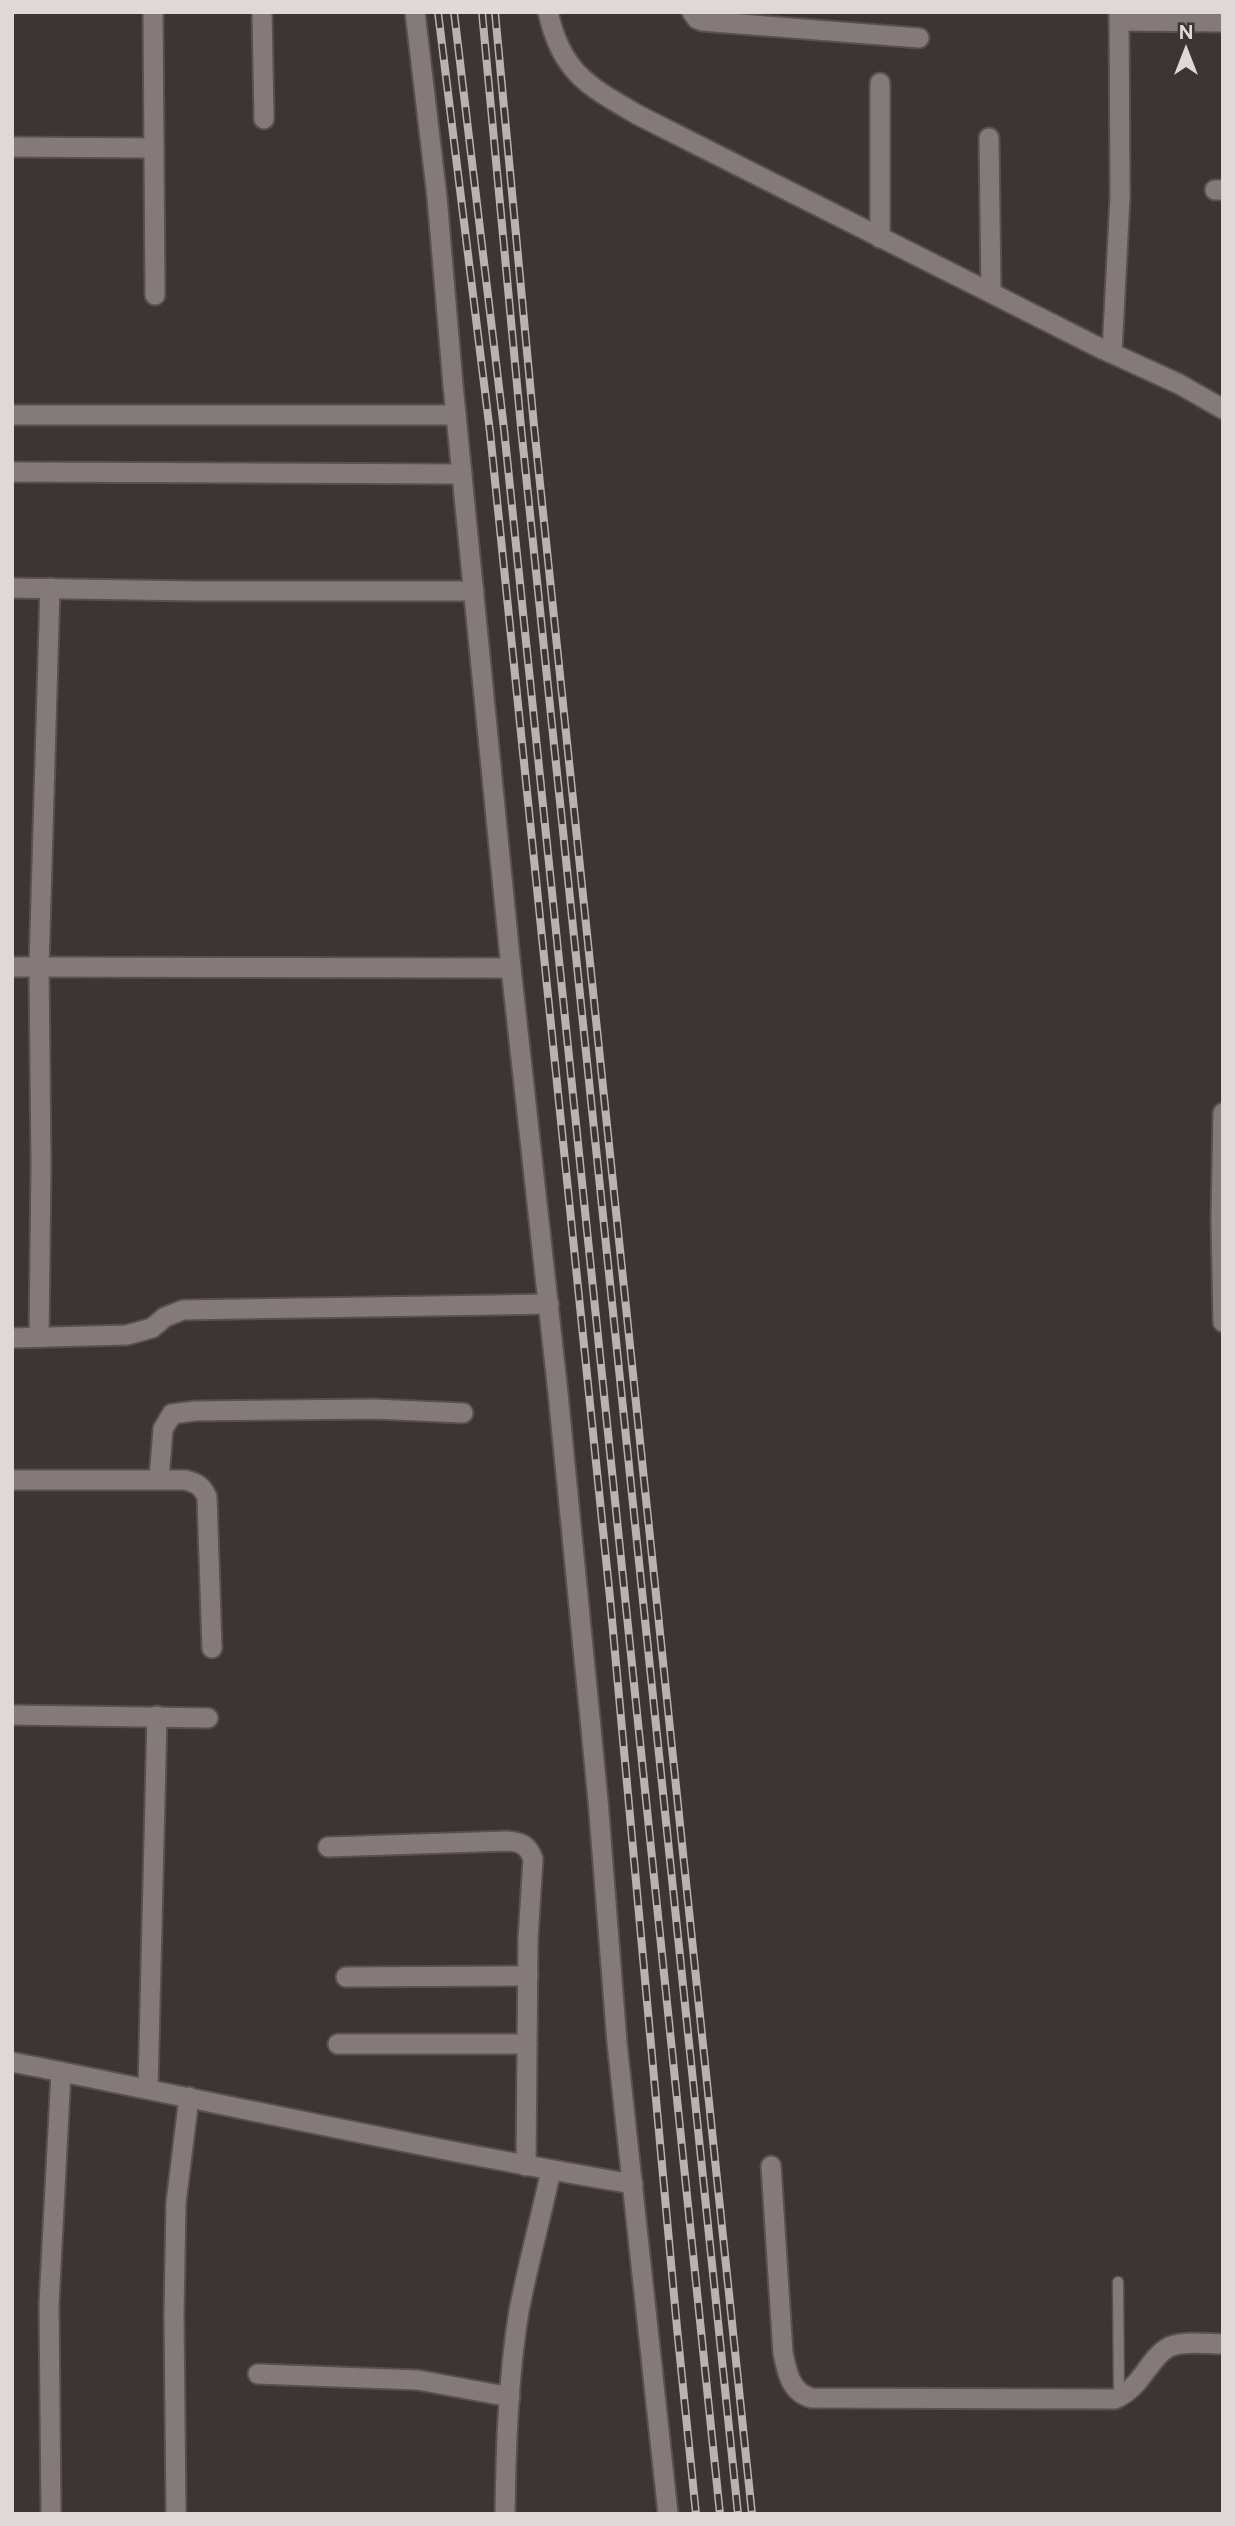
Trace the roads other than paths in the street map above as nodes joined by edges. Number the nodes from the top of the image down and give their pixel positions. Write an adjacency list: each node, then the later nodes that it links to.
1 (153, 12): 13 (street)
2 (262, 12): 10 (street)
3 (415, 12): 20 (street)
4 (548, 12): 14 (street)
5 (692, 12): 8 (street)
6 (1119, 17): 7 (street); 17 (street)
7 (1223, 22)
8 (919, 38)
9 (880, 83): 14 (street)
10 (264, 119)
11 (989, 138): 15 (street)
12 (12, 147): 13 (street)
13 (154, 148): 16 (street)
14 (880, 238): 15 (street)
15 (991, 292): 17 (street)
16 (155, 295)
17 (1112, 353): 18 (street)
18 (1223, 408)
19 (12, 415): 20 (street)
20 (456, 415): 22 (street)
21 (12, 472): 22 (street)
22 (462, 474): 25 (street)
23 (12, 587): 24 (street)
24 (50, 588): 25 (street); 27 (street)
25 (474, 591): 28 (street)
26 (12, 967): 27 (street)
27 (39, 967): 28 (street); 32 (street)
28 (511, 968): 30 (street)
29 (1223, 1112): 31 (street)
30 (549, 1304): 32 (street); 53 (street)
31 (1223, 1322)
32 (39, 1337): 33 (street)
33 (12, 1338)
34 (463, 1413): 35 (street)
35 (159, 1479): 36 (street); 37 (street)
36 (12, 1480)
37 (212, 1648)
38 (12, 1715): 39 (street)
39 (157, 1716): 40 (street); 48 (street)
40 (208, 1718)
41 (328, 1847): 43 (street)
42 (346, 1976): 43 (street)
43 (528, 1976): 45 (street)
44 (338, 2044): 45 (street)
45 (527, 2044): 50 (street)
46 (12, 2063): 47 (street)
47 (61, 2072): 48 (street); 59 (street)
48 (148, 2089): 49 (street)
49 (189, 2097): 50 (street); 60 (street)
50 (526, 2166): 52 (street)
51 (771, 2166): 57 (street)
52 (551, 2170): 53 (street); 58 (street)
53 (633, 2184): 62 (street)
54 (1118, 2282): 57 (lane)
55 (1223, 2344): 57 (street)
56 (258, 2374): 58 (street)
57 (1119, 2397)
58 (510, 2398): 61 (street)
59 (51, 2514)
60 (176, 2514)
61 (505, 2514)
62 (668, 2514)

